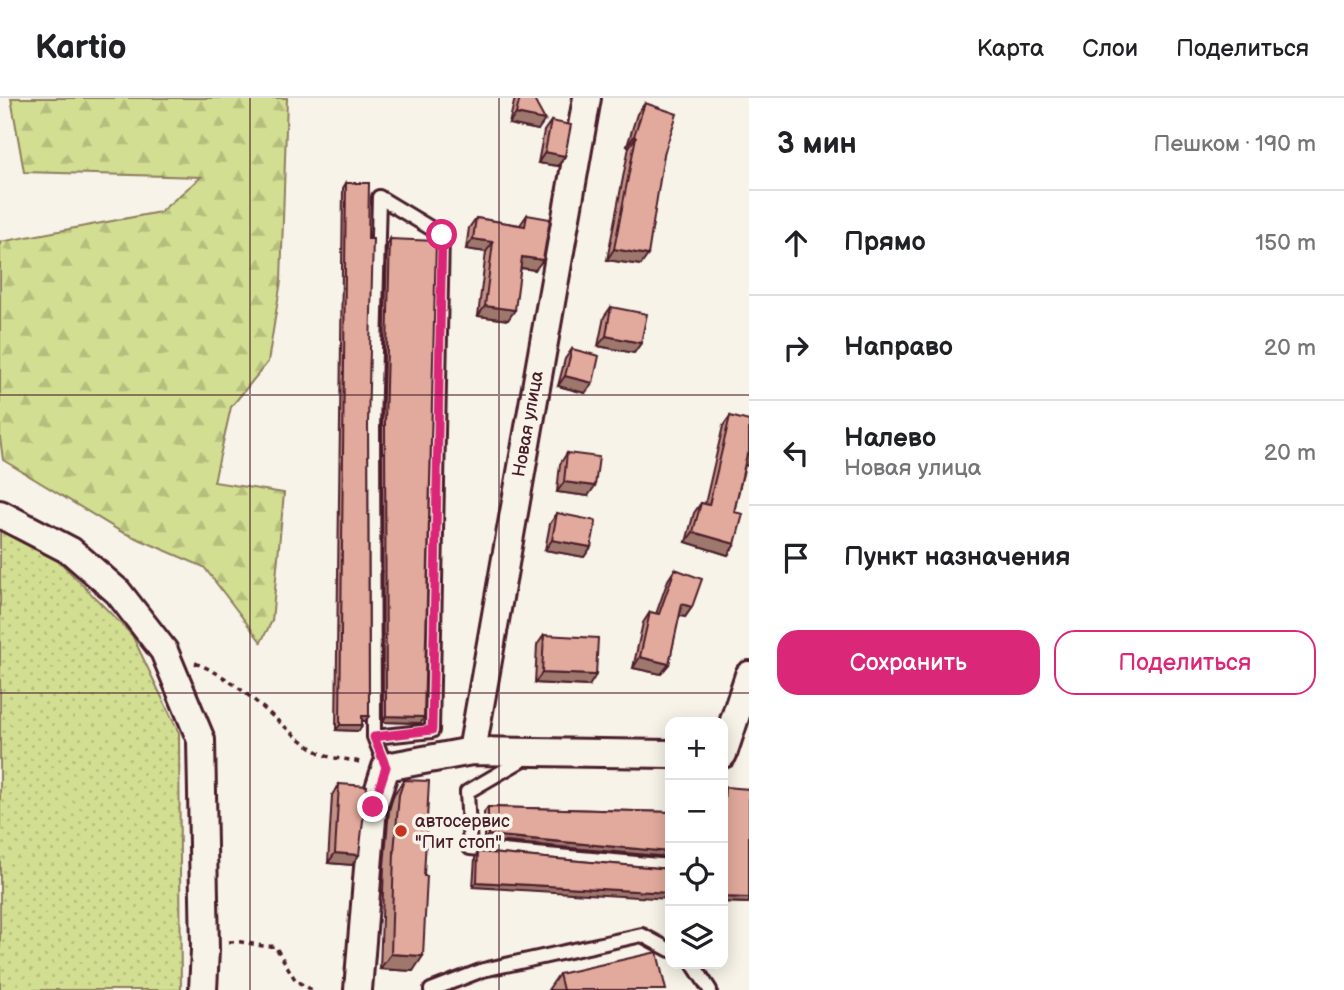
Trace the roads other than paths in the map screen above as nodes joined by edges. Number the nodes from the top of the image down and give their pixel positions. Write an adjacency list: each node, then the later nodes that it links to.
1 (587, 98): 6 (street, Новая улица)
2 (0, 514): 13 (street)
3 (749, 675): 5 (street)
4 (374, 737): 4 (lane); 9 (lane)
5 (728, 742)
6 (472, 751): 7 (street); 9 (street)
7 (534, 753): 8 (street); 10 (lane)
8 (665, 754)
9 (386, 767): 14 (street)
10 (665, 866)
11 (665, 947): 15 (lane)
12 (696, 969): 16 (lane)
13 (203, 990)
14 (358, 990)
15 (431, 990)
16 (710, 990)

